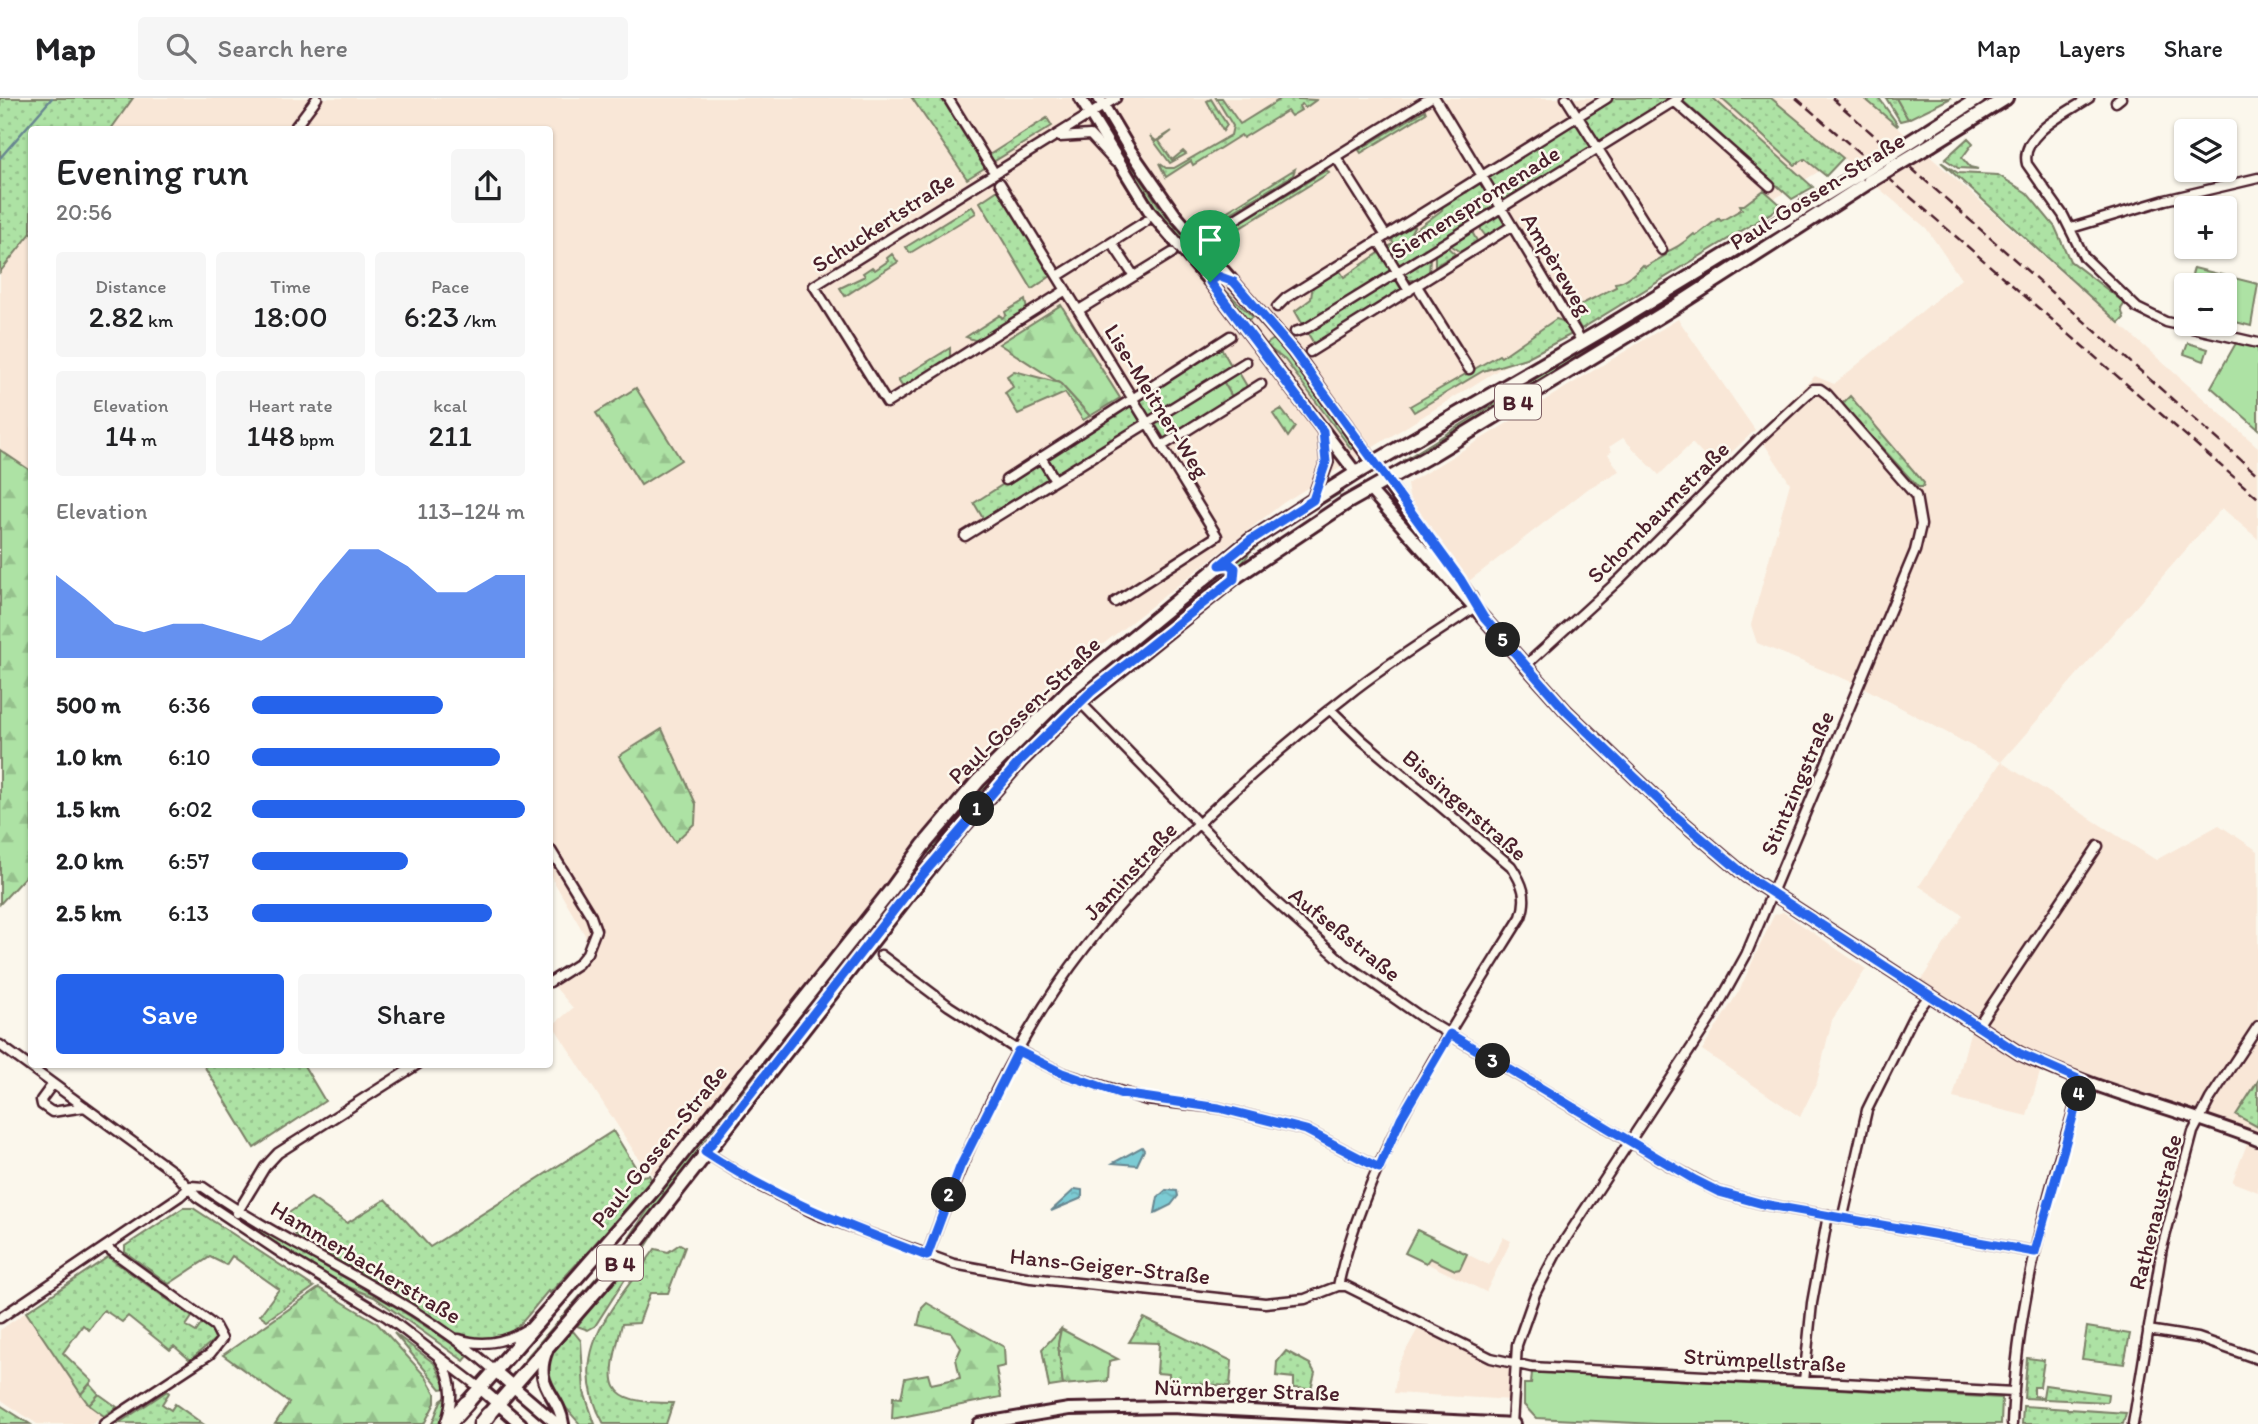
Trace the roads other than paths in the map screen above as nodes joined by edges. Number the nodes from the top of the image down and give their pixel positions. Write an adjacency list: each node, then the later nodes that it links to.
1 (317, 98): 15 (street)
2 (948, 98): 21 (street)
3 (1080, 98): 13 (street)
4 (1116, 98): 12 (street, Schuckertstraße)
5 (1432, 98): 19 (street); 22 (street, Ampèreweg)
6 (1566, 98): 14 (street)
7 (1607, 98): 14 (street, Siemenspromenade)
8 (1979, 98): 16 (main road, Paul-Gossen-Straße / B 4)
9 (2006, 98): 16 (main road, Paul-Gossen-Straße / B 4)
10 (2089, 98): 30 (street)
11 (1677, 100): 18 (street, Siemenspromenade); 26 (street, Siemenspromenade)
12 (1101, 102): 13 (street, Schuckertstraße); 33 (street)
13 (1090, 114): 17 (street, Schuckertstraße); 20 (street)
14 (1577, 116): 18 (street); 22 (street, Siemenspromenade)
15 (296, 126)
16 (1926, 139): 23 (main road, Paul-Gossen-Straße / B 4, bridge)
17 (1050, 140): 20 (street, Schuckertstraße); 43 (street, Schuckertstraße)
18 (1598, 149): 27 (street, Siemenspromenade); 34 (street)
19 (1336, 157): 31 (street); 33 (street)
20 (1122, 168): 39 (street)
21 (992, 169)
22 (1482, 176): 27 (street, Ampèreweg); 31 (street, Siemenspromenade)
23 (1864, 178): 41 (main road, Paul-Gossen-Straße / B 4); 44 (main road, Paul-Gossen-Straße / B 4)
24 (2258, 178): 30 (street)
25 (1000, 183): 37 (street, Lise-Meitner-Weg)
26 (1770, 186)
27 (1501, 208): 29 (street, Ampèreweg); 36 (street, Siemenspromenade)
28 (1146, 221): 32 (street)
29 (1512, 226): 42 (street, Siemenspromenade); 49 (street, Ampèreweg)
30 (2071, 228): 50 (street)
31 (1382, 238): 36 (street); 45 (street, Siemenspromenade)
32 (1112, 243): 37 (street); 38 (street)
33 (1200, 245): 40 (street)
34 (1662, 250)
35 (1172, 253): 38 (street)
36 (1398, 272): 42 (street); 47 (street, Siemenspromenade)
37 (1058, 276): 43 (street, Lise-Meitner-Weg)
38 (1134, 276): 46 (street)
39 (1210, 282): 40 (street); 58 (street)
40 (1234, 282): 61 (street)
41 (1678, 285): 44 (main road); 49 (main road, Paul-Gossen-Straße / B 4)
42 (1413, 288): 51 (street, Siemenspromenade); 53 (street)
43 (1066, 290): 46 (street, Lise-Meitner-Weg)
44 (1686, 299): 65 (main road, Paul-Gossen-Straße / B 4)
45 (1277, 307)
46 (1079, 310): 56 (street, Lise-Meitner-Weg)
47 (1295, 332)
48 (1230, 336): 56 (street)
49 (1582, 342): 61 (main road, Paul-Gossen-Straße / B 4)
50 (2258, 343)
51 (1310, 352)
52 (1246, 362): 57 (street)
53 (1469, 369)
54 (1261, 384): 59 (street)
55 (1820, 389): 73 (street, Schornbaumstraße); 81 (street, Stintzingstraße)
56 (1133, 398): 57 (street, Lise-Meitner-Weg); 60 (street)
57 (1148, 423): 59 (street, Lise-Meitner-Weg); 64 (street)
58 (1323, 431): 62 (street); 67 (street)
59 (1162, 446): 71 (street, Lise-Meitner-Weg)
60 (1041, 457): 63 (street); 64 (street)
61 (1374, 464): 62 (main road, Paul-Gossen-Straße / B 4); 65 (main road)
62 (1356, 473): 66 (main road); 67 (main road, Paul-Gossen-Straße / B 4)
63 (1006, 480)
64 (1055, 480): 68 (street)
65 (1386, 481): 66 (main road, Paul-Gossen-Straße / B 4); 72 (street)
66 (1370, 489): 70 (main road, Paul-Gossen-Straße / B 4); 72 (street)
67 (1313, 500): 69 (main road, Paul-Gossen-Straße / B 4)
68 (965, 536)
69 (1220, 565): 70 (main road); 77 (main road, Paul-Gossen-Straße / B 4)
70 (1234, 579): 74 (main road, Paul-Gossen-Straße / B 4)
71 (1115, 602)
72 (1475, 607): 73 (street); 75 (street, Jaminstraße)
73 (1525, 666): 81 (street)
74 (1080, 702): 76 (street, Aufseßstraße); 78 (main road, Paul-Gossen-Straße / B 4)
75 (1330, 709): 76 (street, Jaminstraße); 87 (street, Bissingerstraße)
76 (1199, 826): 87 (street, Aufseßstraße); 89 (street, Jaminstraße)
77 (933, 833): 78 (main road); 111 (main road, Paul-Gossen-Straße / B 4)
78 (947, 845): 99 (main road, Paul-Gossen-Straße / B 4)
79 (2098, 846): 86 (street)
80 (553, 854): 83 (street)
81 (1772, 893): 84 (street); 98 (street, Stintzingstraße)
82 (881, 955): 89 (street)
83 (553, 980)
84 (1928, 996): 86 (street); 104 (street)
85 (2258, 1026): 96 (street, Rathenaustraße)
86 (1977, 1027): 93 (street)
87 (1450, 1034): 98 (street, Aufseßstraße); 100 (street, Bissingerstraße)
88 (0, 1045): 90 (street, Hammerbacherstraße)
89 (1018, 1051): 100 (street); 108 (street, Jaminstraße)
90 (28, 1067)
91 (30, 1068): 94 (street, Hammerbacherstraße)
92 (412, 1068): 102 (street)
93 (2083, 1081): 96 (street); 107 (street)
94 (52, 1085): 95 (street, Hammerbacherstraße); 95 (street)
95 (85, 1107): 101 (street, Hammerbacherstraße)
96 (2200, 1118): 97 (street); 112 (street, Rathenaustraße)
97 (2258, 1140)
98 (1629, 1141): 103 (street, Aufseßstraße); 117 (street, Stintzingstraße)
99 (705, 1152): 108 (street, Hans-Geiger-Straße); 114 (main road, Paul-Gossen-Straße / B 4)
100 (1379, 1168): 109 (street, Bissingerstraße)
101 (191, 1186): 102 (street, Hammerbacherstraße); 105 (street, Hammerbacherstraße); 106 (street)
102 (238, 1211): 105 (street); 113 (street, Hammerbacherstraße)
103 (1828, 1215): 104 (street, Aufseßstraße); 119 (street)
104 (1843, 1216): 107 (street, Aufseßstraße)
105 (232, 1221): 115 (street, Hammerbacherstraße)
106 (106, 1247): 110 (street); 127 (street)
107 (2035, 1252): 122 (street)
108 (927, 1256): 109 (street, Hans-Geiger-Straße)
109 (1339, 1286): 117 (street)
110 (0, 1318)
111 (539, 1322): 113 (street, Paul-Gossen-Straße); 118 (main road, Paul-Gossen-Straße / B 4)
112 (2148, 1330): 116 (street); 134 (street, Rathenaustraße)
113 (453, 1337): 118 (street, Hammerbacherstraße)
114 (550, 1345): 120 (main road, Paul-Gossen-Straße); 130 (street)
115 (433, 1350): 121 (street, Hammerbacherstraße); 128 (street, Hammerbacherstraße)
116 (2258, 1359)
117 (1515, 1365): 119 (street, Strümpellstraße); 132 (street, Stintzingstraße)
118 (495, 1371): 120 (street, Hammerbacherstraße); 121 (main road, Paul-Gossen-Straße)
119 (1804, 1381): 122 (street, Strümpellstraße)
120 (513, 1387): 124 (main road, Paul-Gossen-Straße); 129 (street)
121 (480, 1388): 123 (main road, Paul-Gossen-Straße); 124 (street)
122 (2014, 1392): 133 (street)
123 (467, 1403): 128 (highway)
124 (498, 1404): 125 (main road, Paul-Gossen-Straße); 126 (street)
125 (484, 1420)
126 (518, 1421)
127 (104, 1424)
128 (447, 1424)
129 (557, 1424)
130 (563, 1424)
131 (979, 1424): 132 (street, Nürnberger Straße)
132 (1513, 1424)
133 (2012, 1424)
134 (2133, 1424)

